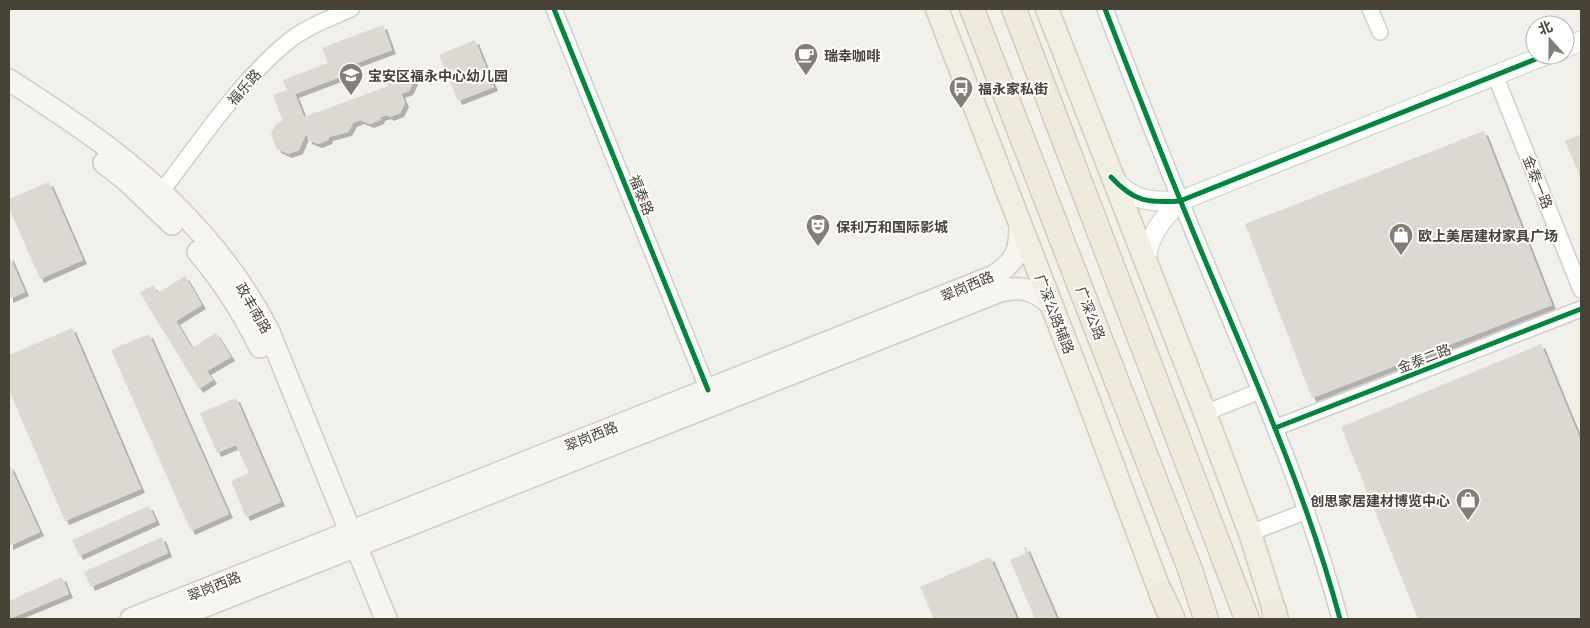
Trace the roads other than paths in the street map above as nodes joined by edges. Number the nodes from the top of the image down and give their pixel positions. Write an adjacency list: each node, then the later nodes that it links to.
1 (351, 9): 15 (street, 福乐路)
2 (554, 9): 23 (street, 福泰路)
3 (937, 9): 17 (main road, 广深公路辅路)
4 (972, 9): 37 (highway, 广深公路)
5 (1014, 9): 38 (highway)
6 (1047, 9): 14 (main road)
7 (1105, 9): 16 (street)
8 (1370, 9): 9 (street)
9 (1380, 32)
10 (1525, 63): 11 (street)
11 (1495, 75): 16 (street); 19 (street, 金泰一路)
12 (9, 80): 15 (main road, 政丰南路)
13 (9, 98): 29 (main road, 政丰南路)
14 (1111, 177): 16 (street); 18 (main road)
15 (162, 192): 29 (main road, 政丰南路)
16 (1180, 201): 18 (street); 24 (street)
17 (1020, 226): 20 (main road, 翠岗西路); 21 (main road, 广深公路辅路)
18 (1146, 261): 25 (main road)
19 (1581, 290)
20 (963, 297): 21 (main road, 翠岗西路); 23 (main road, 翠岗西路); 29 (main road, 翠岗西路)
21 (1051, 304): 30 (main road, 广深公路辅路)
22 (1581, 309): 26 (street, 金泰二路)
23 (708, 390): 29 (main road, 翠岗西路)
24 (1260, 390): 25 (street); 26 (street)
25 (1205, 412): 28 (main road)
26 (1275, 428): 27 (street)
27 (1307, 511): 28 (street); 39 (street)
28 (1250, 533): 31 (main road)
29 (347, 542): 32 (main road, 翠岗西路); 33 (main road, 翠岗西路); 34 (main road, 政丰南路); 35 (main road, 政丰南路)
30 (1161, 594): 36 (highway)
31 (1275, 616)
32 (131, 619)
33 (172, 619)
34 (371, 619)
35 (386, 619)
36 (1172, 619)
37 (1206, 619)
38 (1247, 619)
39 (1340, 619)

